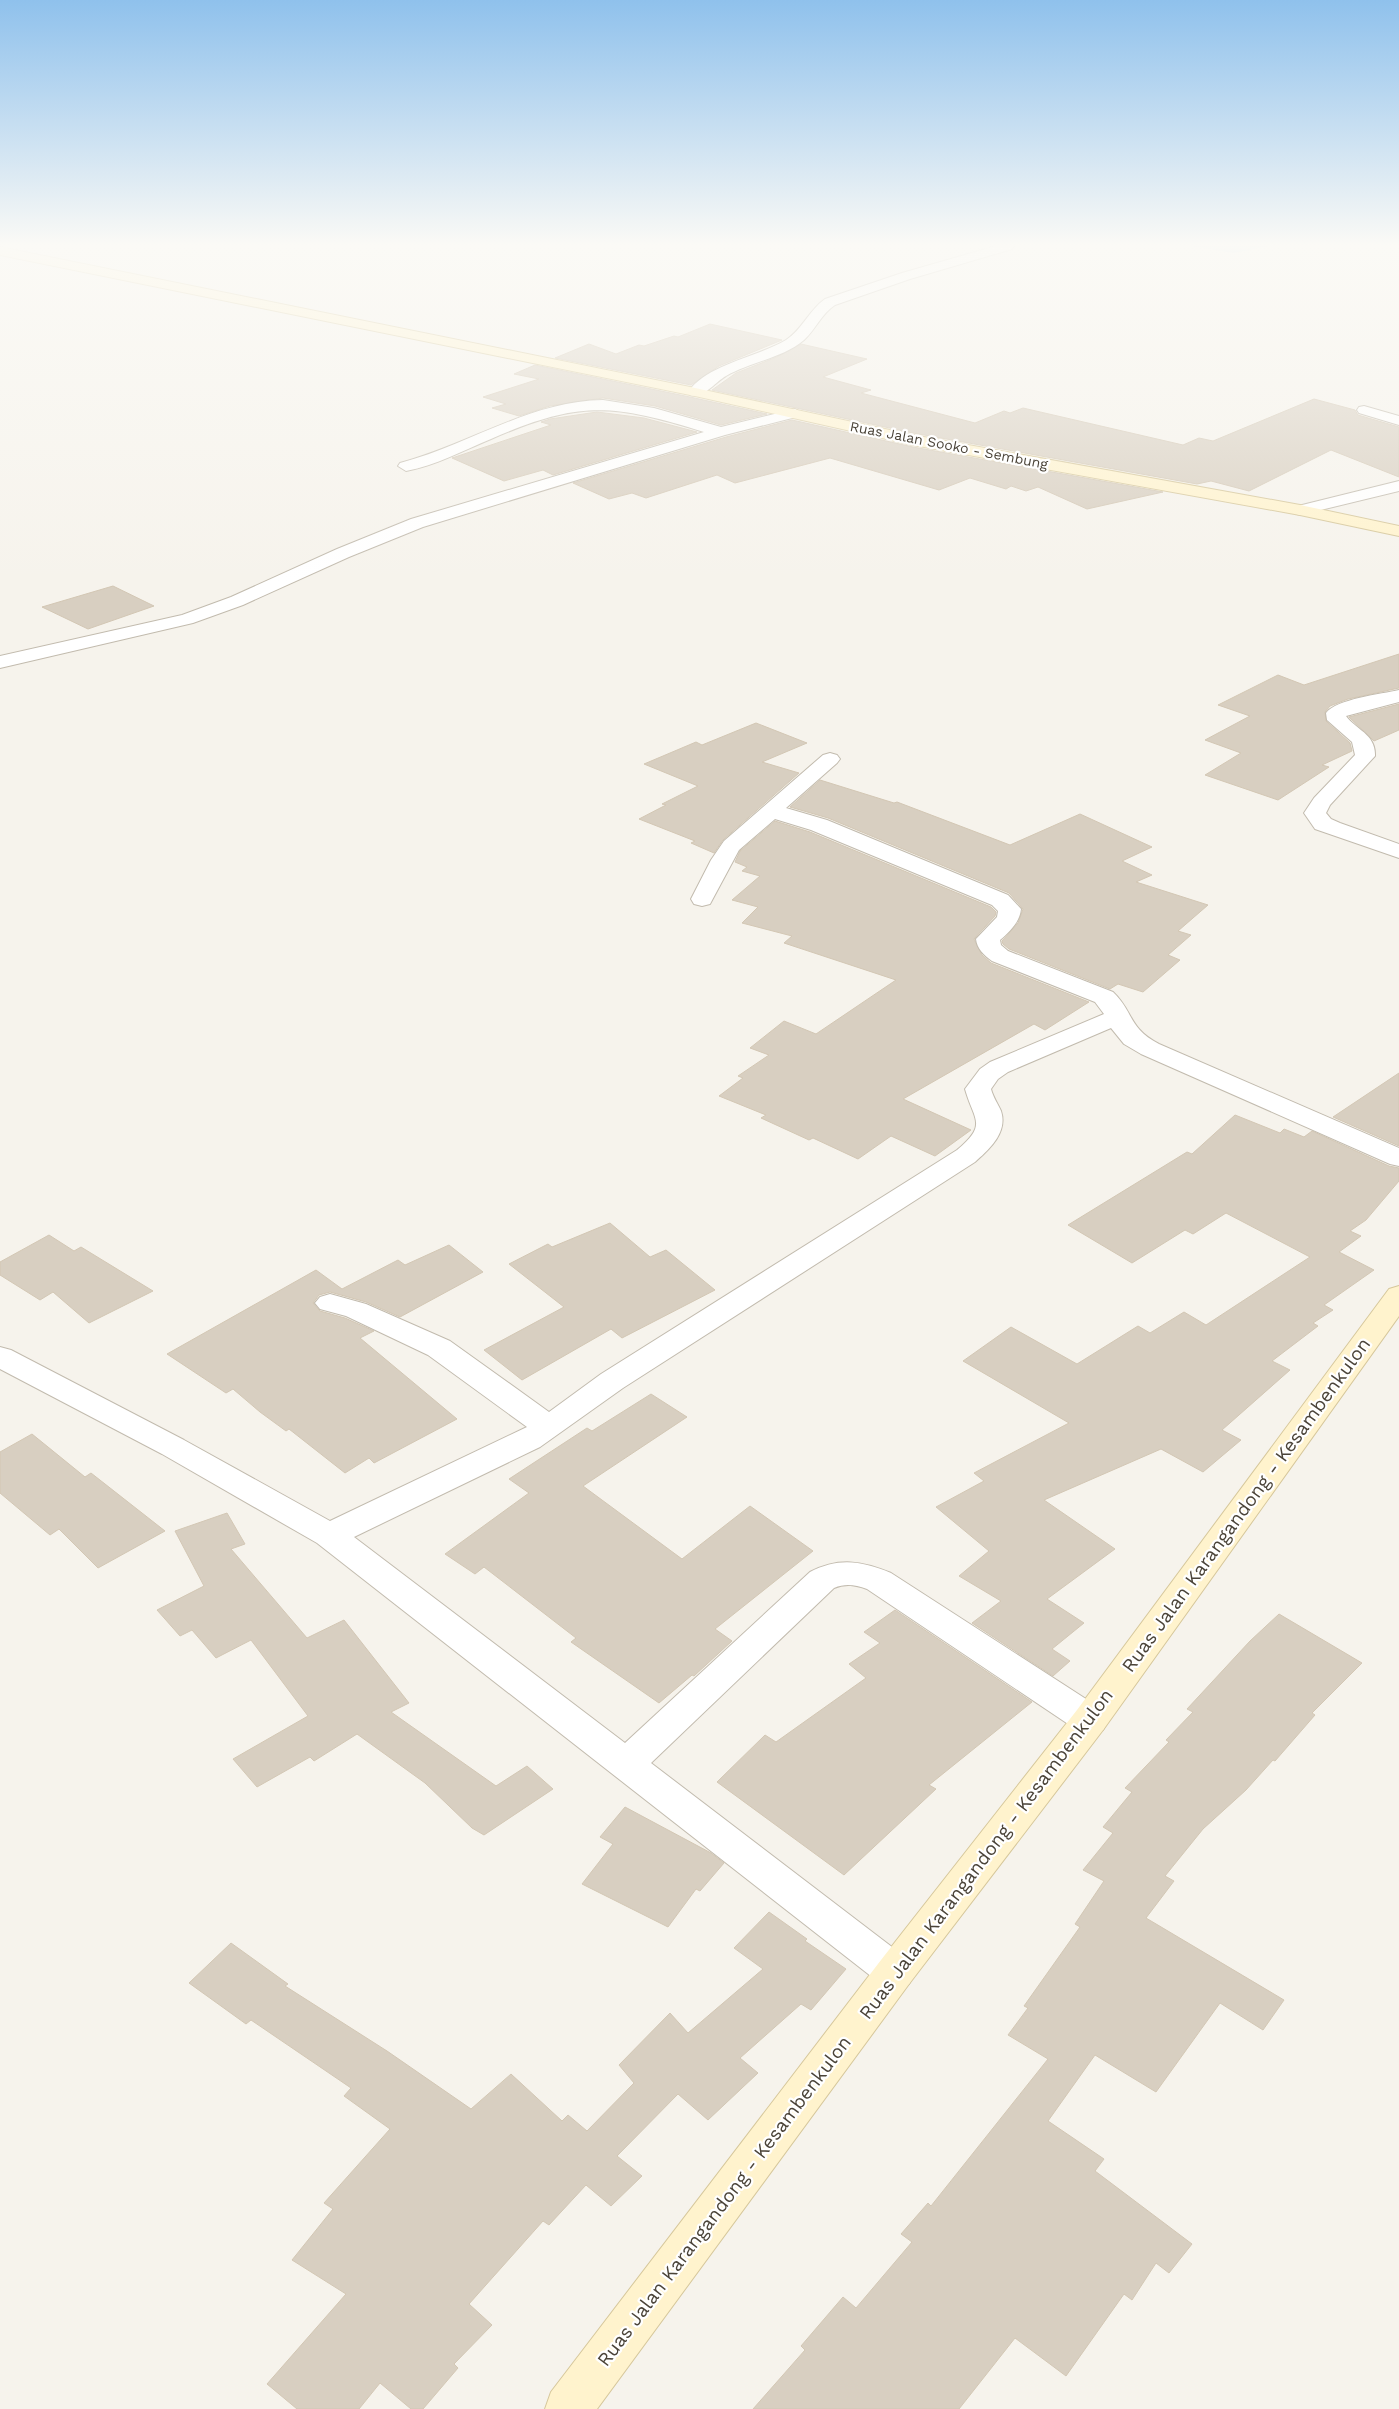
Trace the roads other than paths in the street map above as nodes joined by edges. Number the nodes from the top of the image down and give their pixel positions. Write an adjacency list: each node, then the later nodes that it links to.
1 (529, 358): 3 (main road, Ruas Jalan Sooko - Sembung)
2 (754, 358): 3 (street)
3 (696, 392): 5 (main road, Ruas Jalan Sooko - Sembung)
4 (1364, 410): 6 (street)
5 (794, 413): 7 (street); 10 (main road, Ruas Jalan Sooko - Sembung)
6 (1399, 420)
7 (720, 432): 8 (street); 12 (street)
8 (406, 466)
9 (1399, 486): 10 (street)
10 (1300, 510): 11 (main road, Ruas Jalan Sooko - Sembung)
11 (1399, 531)
12 (0, 662)
13 (1399, 696): 16 (street)
14 (830, 759): 15 (street)
15 (772, 811): 17 (street); 18 (street)
16 (1399, 852)
17 (702, 899)
18 (1117, 1017): 19 (street); 23 (street)
19 (1399, 1158)
20 (1399, 1295): 25 (main road, Ruas Jalan Karangandong - Kesambenkulon)
21 (330, 1303): 23 (street)
22 (0, 1357): 24 (street)
23 (550, 1427): 24 (street)
24 (329, 1535): 26 (street)
25 (1090, 1720): 26 (street); 27 (main road, Ruas Jalan Karangandong - Kesambenkulon)
26 (626, 1764): 27 (street)
27 (895, 1972): 28 (main road, Ruas Jalan Karangandong - Kesambenkulon)
28 (568, 2409)

